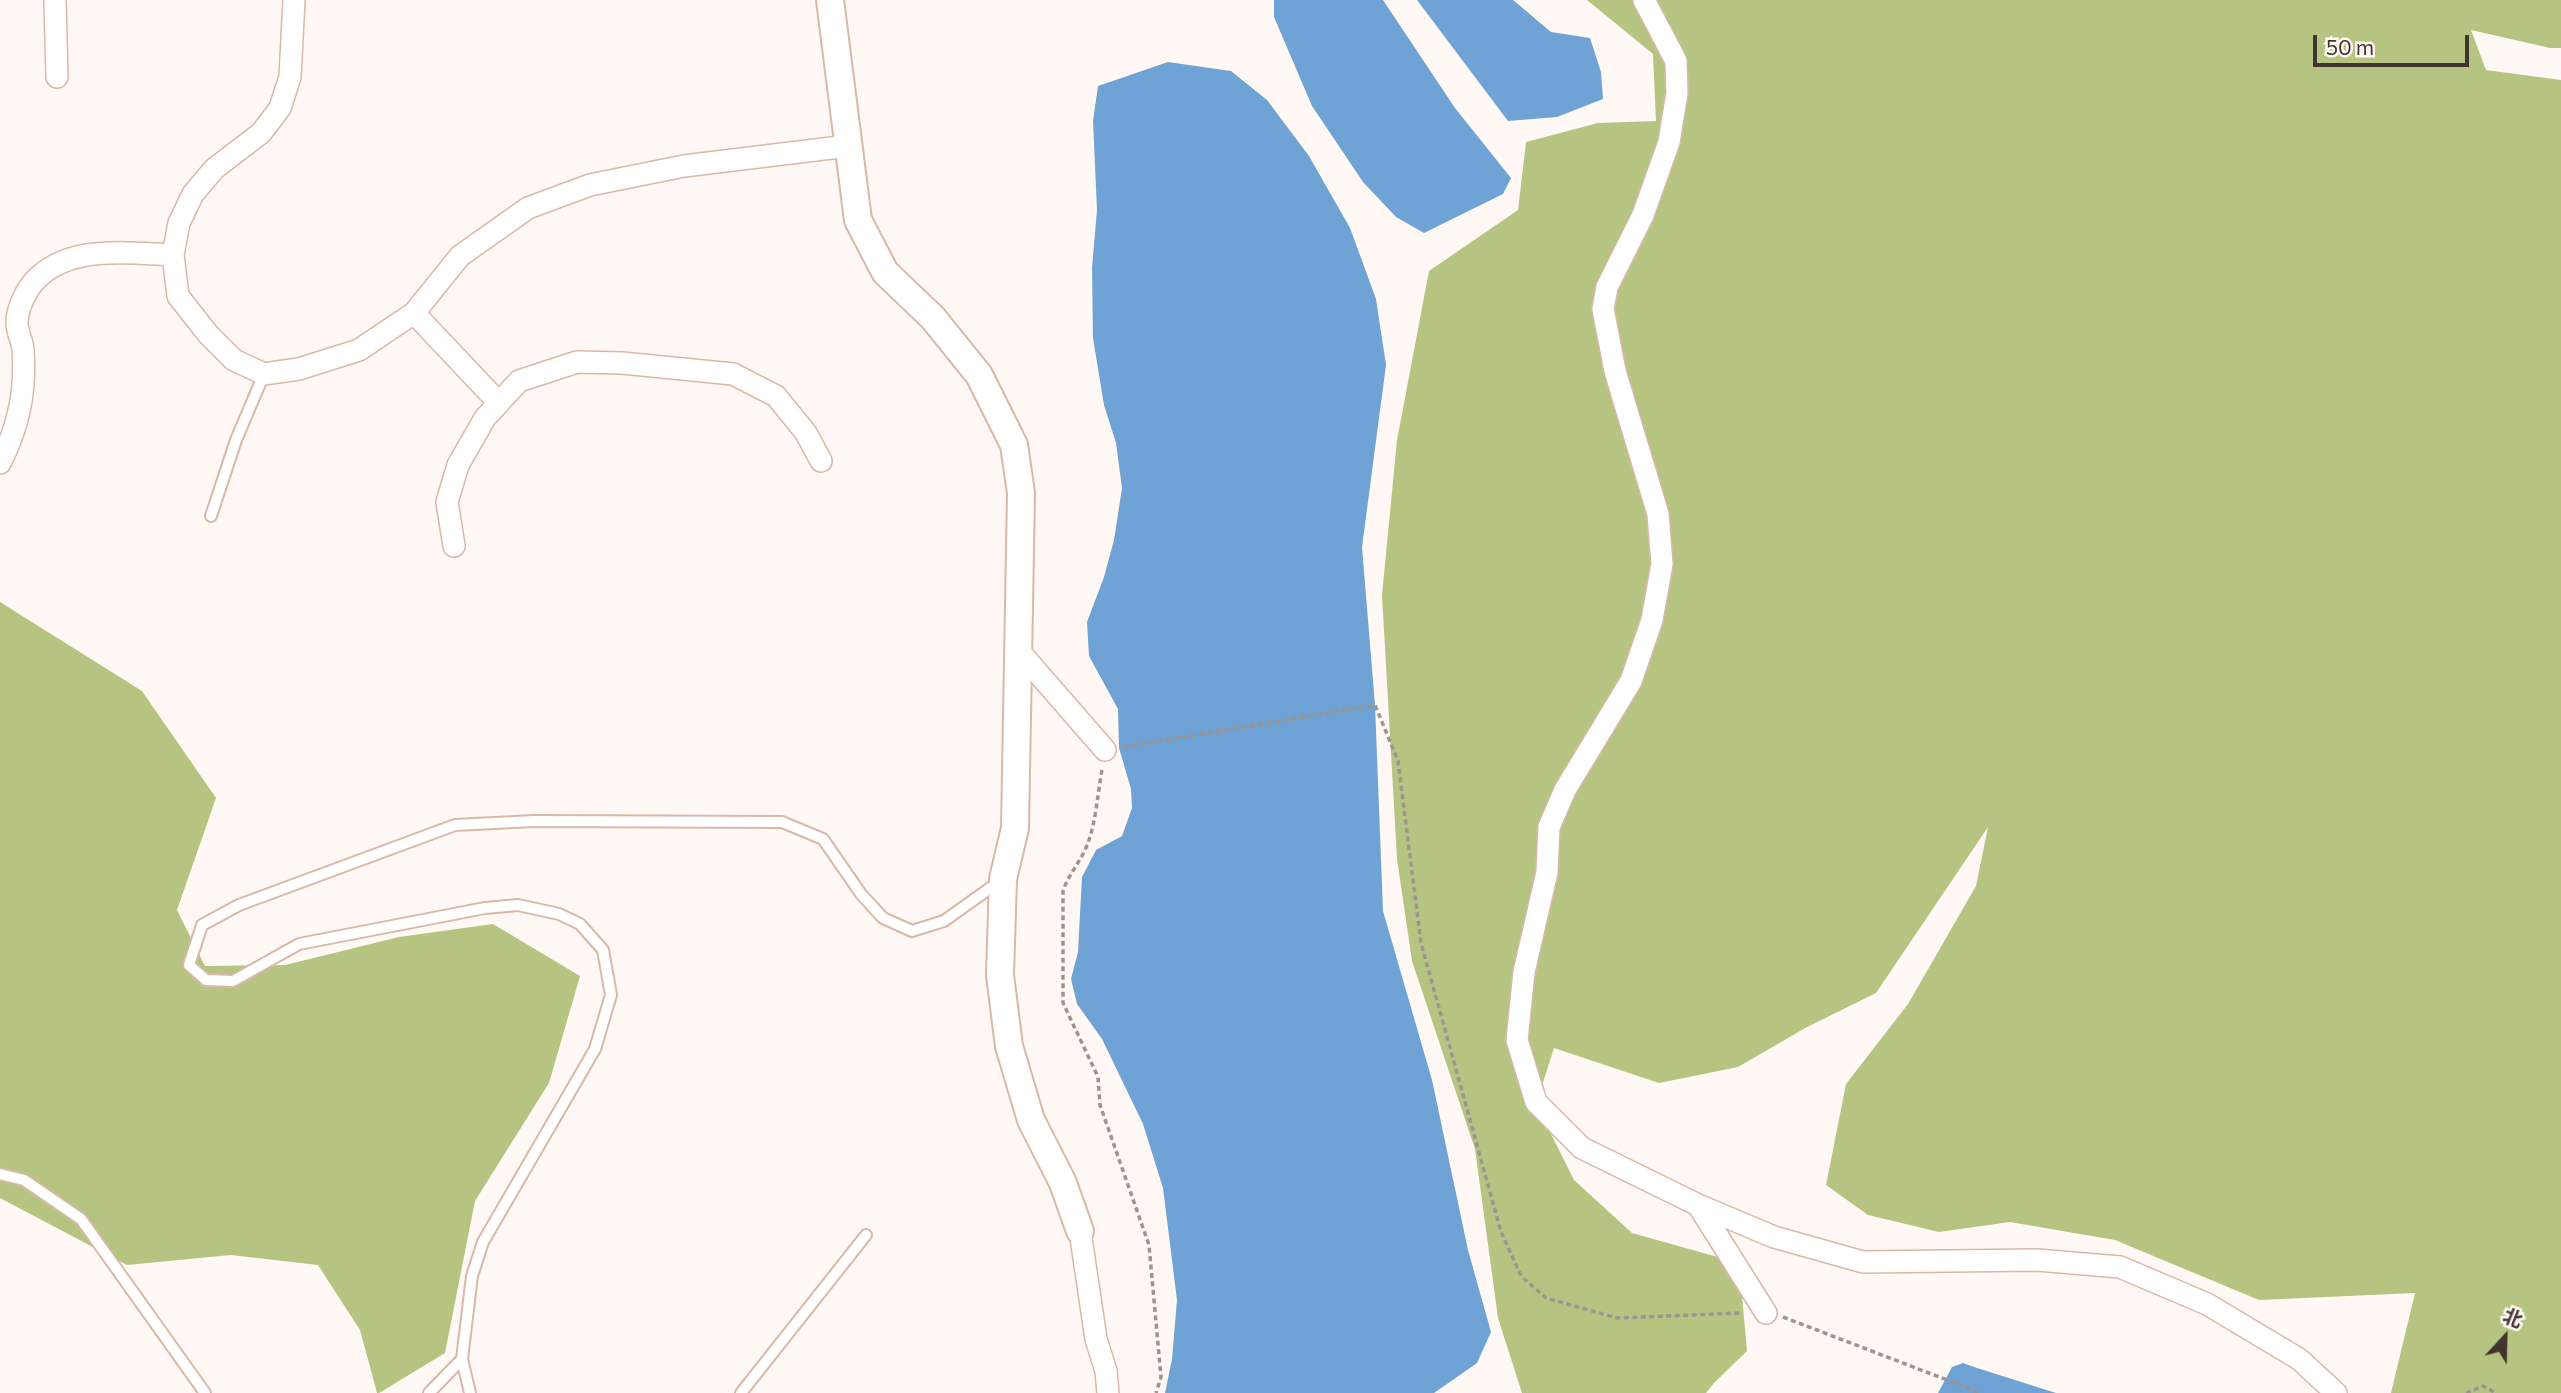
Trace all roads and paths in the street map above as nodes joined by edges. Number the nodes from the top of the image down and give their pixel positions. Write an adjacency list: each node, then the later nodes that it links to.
1 (55, 0): 5 (street)
2 (293, 0): 7 (street)
3 (830, 0): 6 (street)
4 (1644, 0): 20 (street)
5 (57, 77)
6 (848, 146): 8 (street); 15 (street)
7 (173, 255): 9 (street); 12 (street)
8 (414, 313): 9 (street); 10 (street)
9 (264, 374): 13 (lane)
10 (499, 402): 11 (street); 14 (street)
11 (821, 461)
12 (0, 463)
13 (211, 516)
14 (454, 546)
15 (1018, 650): 17 (street); 18 (street)
16 (1375, 705): 17 (path)
17 (1105, 751): 31 (path)
18 (1003, 879): 21 (street); 25 (lane)
19 (0, 1174): 26 (lane)
20 (1698, 1205): 23 (street); 33 (street)
21 (1080, 1231): 30 (street)
22 (866, 1235): 29 (lane)
23 (1766, 1312)
24 (1792, 1319): 32 (path)
25 (462, 1359): 27 (lane); 28 (lane)
26 (205, 1393)
27 (429, 1393)
28 (470, 1393)
29 (741, 1393)
30 (1108, 1393)
31 (1156, 1393)
32 (1981, 1393)
33 (2336, 1393)
34 (2466, 1393): 35 (path)
35 (2496, 1393)

